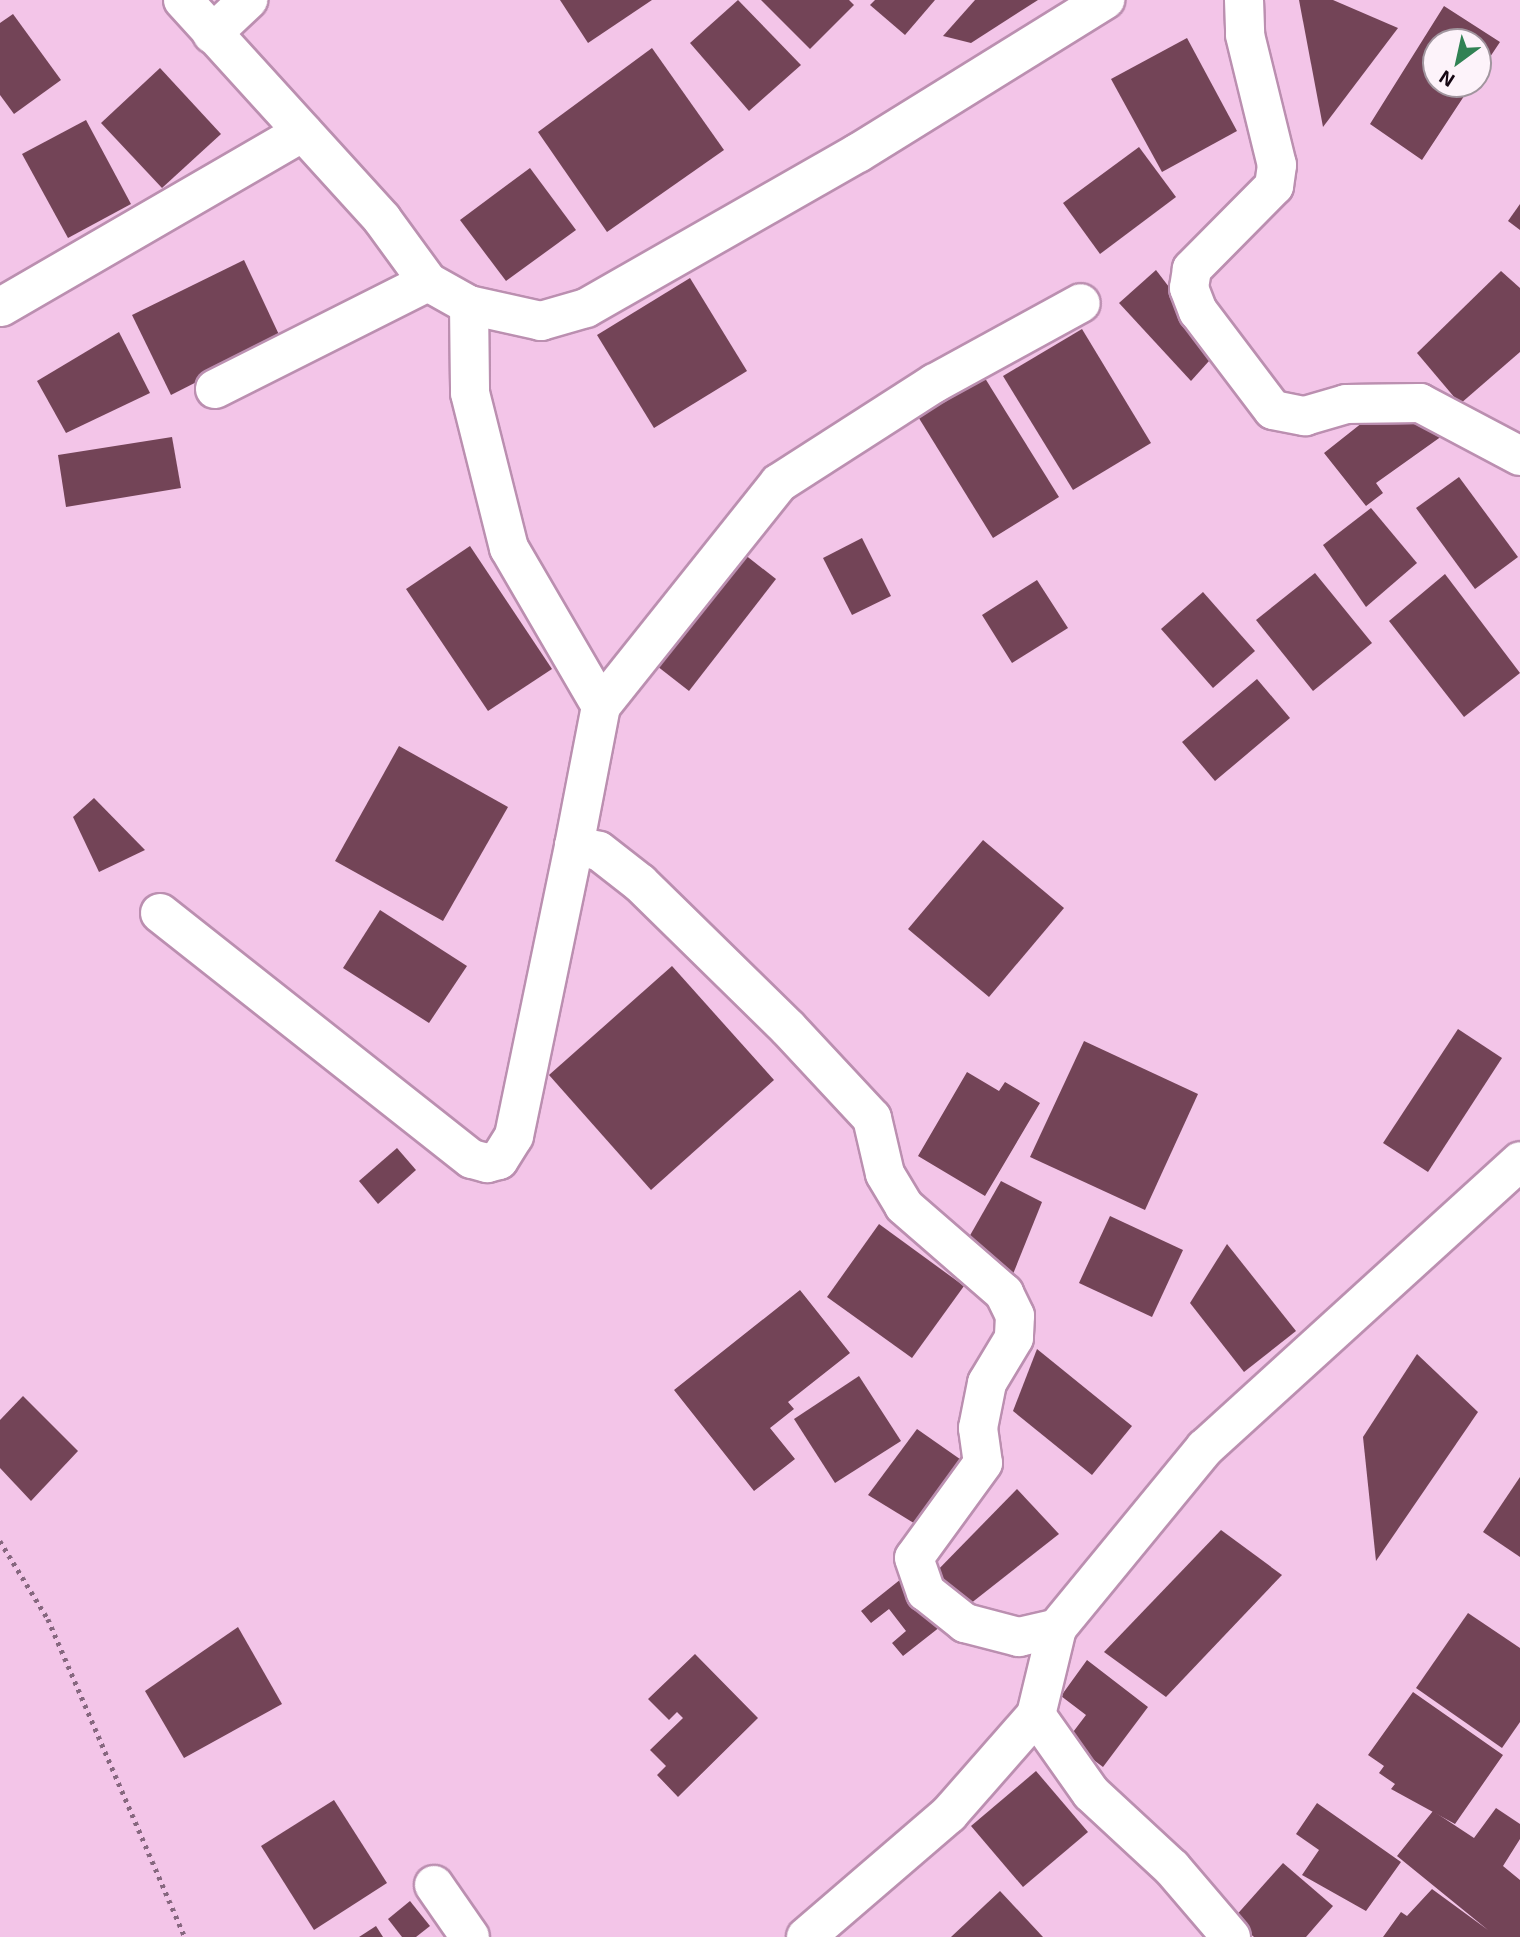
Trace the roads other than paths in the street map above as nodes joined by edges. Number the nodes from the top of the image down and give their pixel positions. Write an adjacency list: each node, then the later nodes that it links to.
1 (183, 0): 5 (street)
2 (248, 0): 5 (street)
3 (1244, 0): 12 (street)
4 (1094, 3): 9 (street)
5 (212, 34): 6 (street)
6 (303, 132): 7 (street); 10 (street)
7 (428, 282): 9 (street); 11 (street)
8 (1081, 303): 13 (street)
9 (470, 305): 13 (street)
10 (1, 307)
11 (215, 389)
12 (1520, 456)
13 (601, 706): 14 (street)
14 (574, 846): 15 (street); 17 (street)
15 (160, 913)
16 (1520, 1161): 17 (street)
17 (1057, 1628): 18 (street)
18 (1036, 1715): 21 (street); 22 (street)
19 (434, 1885): 20 (street)
20 (470, 1937)
21 (806, 1937)
22 (1231, 1937)

